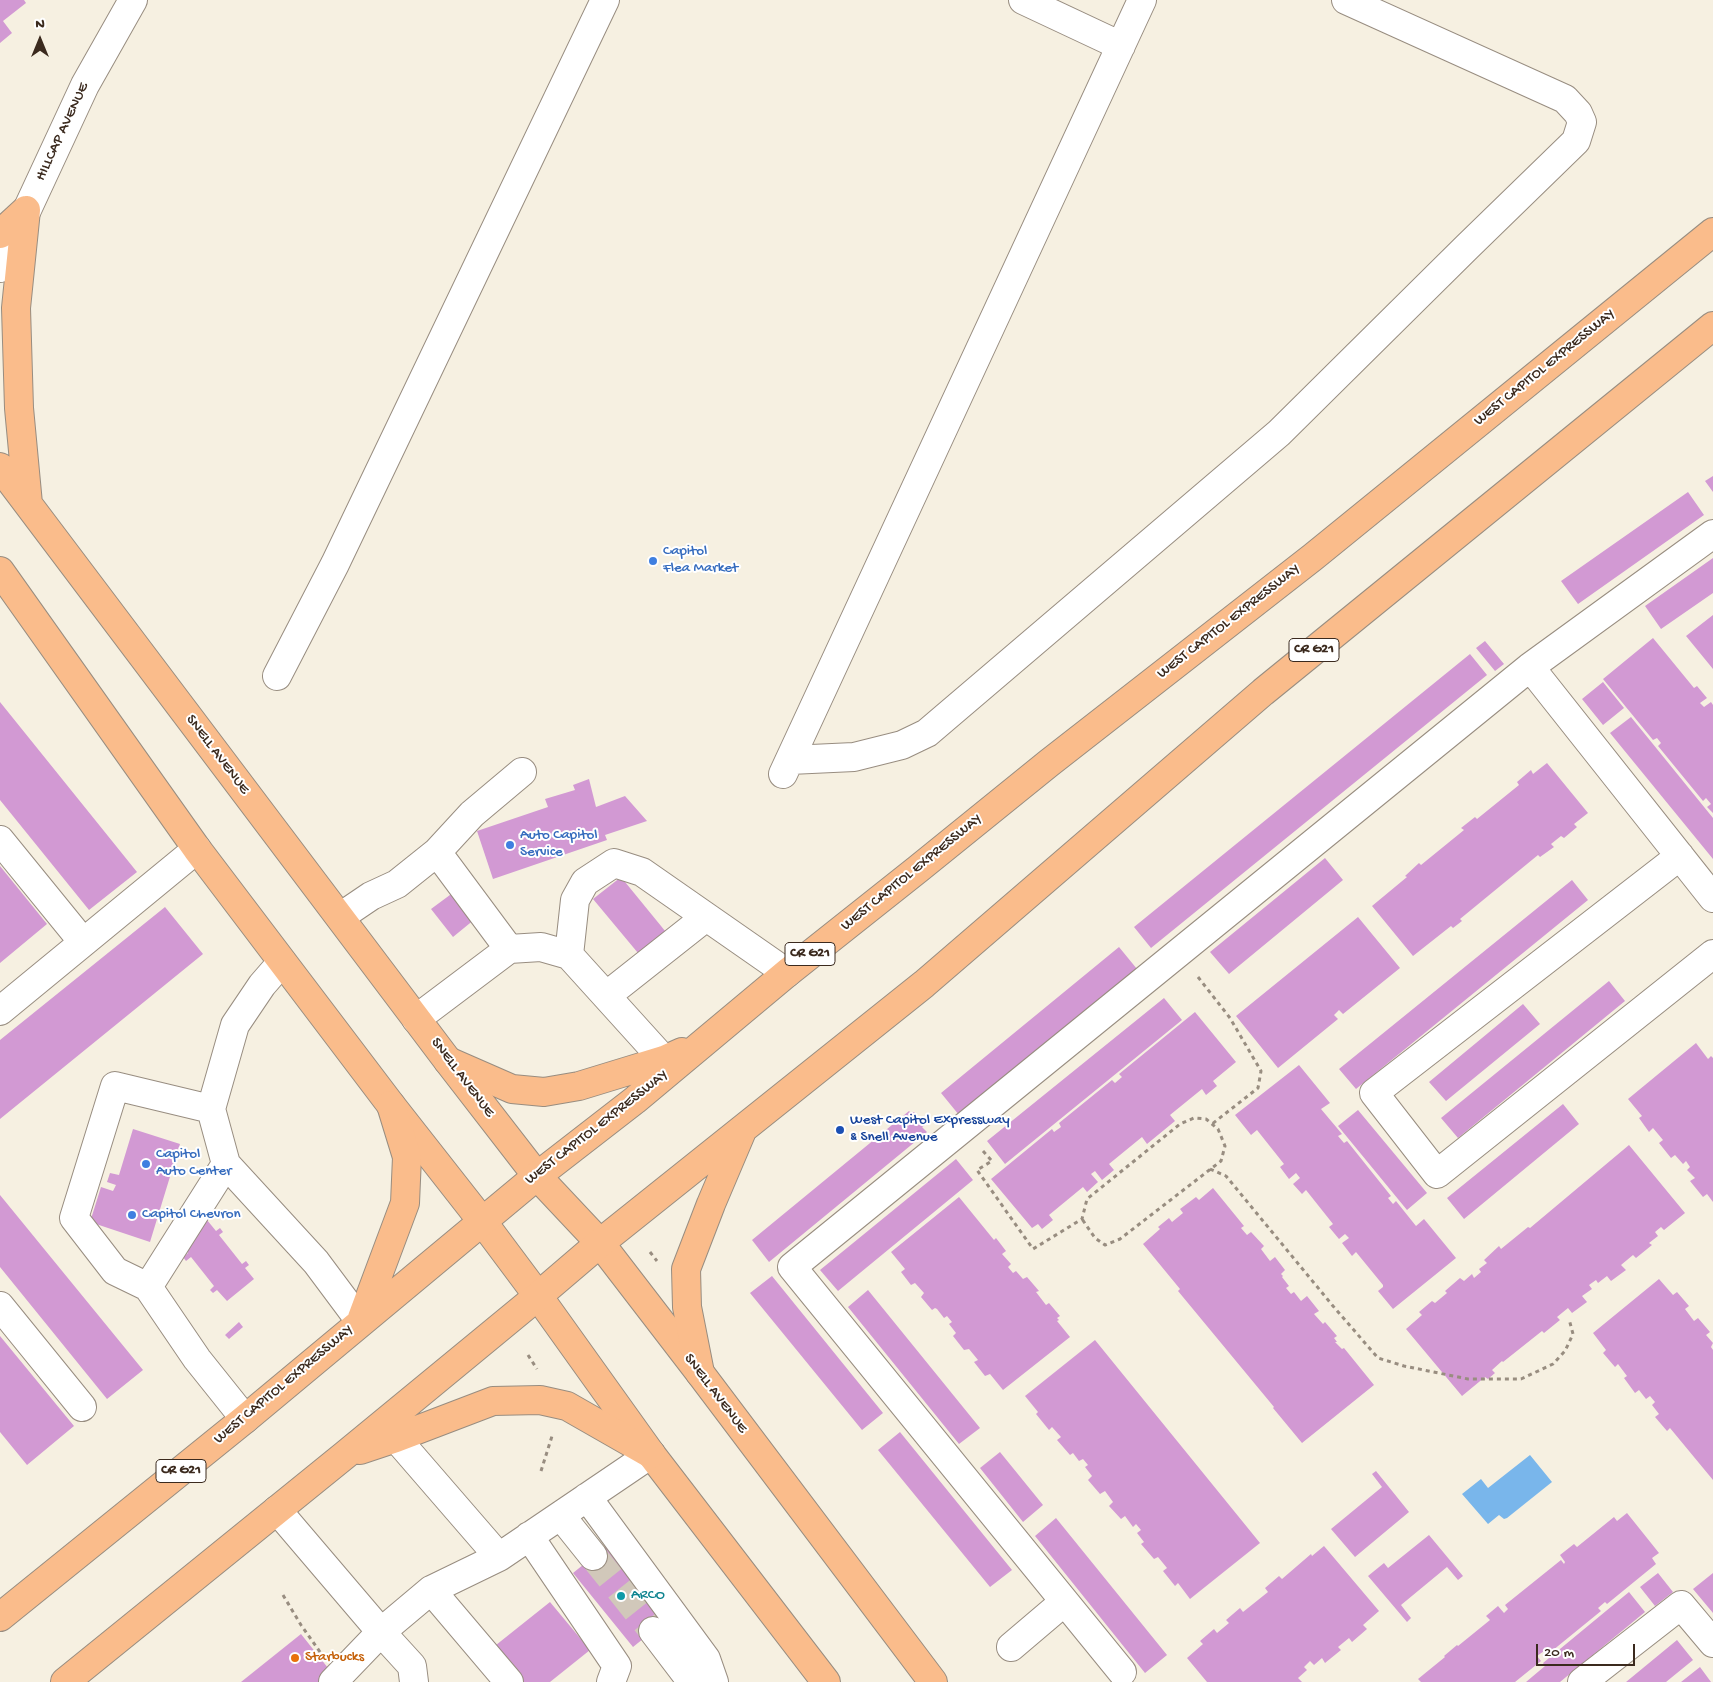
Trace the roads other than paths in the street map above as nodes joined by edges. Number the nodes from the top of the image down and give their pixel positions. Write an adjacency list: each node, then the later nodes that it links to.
1 (133, 0): 7 (street, HILLCAP AVENUE)
2 (605, 0): 17 (street)
3 (1022, 0): 6 (street)
4 (1142, 0): 6 (street)
5 (1346, 0): 6 (street)
6 (1121, 46)
7 (26, 210): 9 (main road); 10 (street, HILLCAP AVENUE); 13 (main road)
8 (1713, 232): 31 (main road, WEST CAPITOL EXPRESSWAY / CR G21)
9 (0, 234)
10 (0, 268)
11 (1713, 326): 40 (main road, CR G21)
12 (0, 467): 13 (main road, SNELL AVENUE)
13 (28, 504): 24 (main road, SNELL AVENUE)
14 (1713, 534): 16 (street)
15 (0, 571): 20 (main road)
16 (1530, 667): 22 (street); 62 (street)
17 (277, 676)
18 (522, 772): 21 (street)
19 (0, 840): 26 (street)
20 (196, 849): 26 (street); 30 (main road)
21 (437, 852): 24 (street); 27 (street)
22 (1680, 856): 23 (street); 28 (street)
23 (1713, 898)
24 (340, 916): 34 (main road, SNELL AVENUE)
25 (706, 916): 29 (street); 31 (street); 32 (street)
26 (83, 942): 33 (street)
27 (509, 949): 29 (street); 34 (street)
28 (1713, 954)
29 (570, 955): 32 (street)
30 (282, 962): 38 (main road); 39 (street)
31 (787, 973): 35 (main road, WEST CAPITOL EXPRESSWAY / CR G21)
32 (606, 996): 36 (street)
33 (2, 1007)
34 (416, 1019): 37 (main road, SNELL AVENUE)
35 (704, 1042): 36 (main road); 42 (main road, WEST CAPITOL EXPRESSWAY / CR G21)
36 (664, 1060): 37 (main road)
37 (448, 1061): 42 (main road, SNELL AVENUE)
38 (391, 1105): 43 (main road); 48 (main road)
39 (210, 1109): 41 (street); 45 (street)
40 (744, 1128): 44 (main road, CR G21); 49 (main road)
41 (226, 1164): 45 (street); 48 (street)
42 (537, 1176): 43 (main road, WEST CAPITOL EXPRESSWAY / CR G21); 44 (main road, SNELL AVENUE)
43 (482, 1221): 46 (main road); 48 (main road, WEST CAPITOL EXPRESSWAY / CR G21)
44 (600, 1243): 46 (main road, CR G21); 49 (main road, SNELL AVENUE)
45 (148, 1287): 51 (street)
46 (538, 1296): 53 (main road); 54 (main road, CR G21)
47 (0, 1306): 50 (street)
48 (360, 1321): 51 (main road, WEST CAPITOL EXPRESSWAY / CR G21)
49 (700, 1373): 77 (main road, SNELL AVENUE)
50 (82, 1407)
51 (245, 1419): 63 (main road, WEST CAPITOL EXPRESSWAY / CR G21)
52 (396, 1438): 53 (main road); 54 (main road); 60 (street)
53 (651, 1454): 55 (street); 76 (main road)
54 (345, 1455): 56 (main road, CR G21)
55 (587, 1497): 57 (street); 75 (street)
56 (276, 1510): 65 (street); 70 (main road, CR G21)
57 (561, 1516): 58 (street); 59 (street)
58 (529, 1536): 60 (street); 73 (street)
59 (593, 1556)
60 (499, 1557): 61 (street)
61 (431, 1590): 65 (street); 72 (street)
62 (1064, 1602): 67 (street); 68 (street)
63 (0, 1617)
64 (653, 1630): 74 (street)
65 (381, 1632): 69 (street); 71 (street)
66 (1713, 1643): 78 (street)
67 (1011, 1648)
68 (1122, 1672)
69 (335, 1680)
70 (65, 1682)
71 (414, 1682)
72 (509, 1682)
73 (611, 1682)
74 (709, 1682)
75 (714, 1682)
76 (826, 1682)
77 (933, 1682)
78 (1582, 1682)

